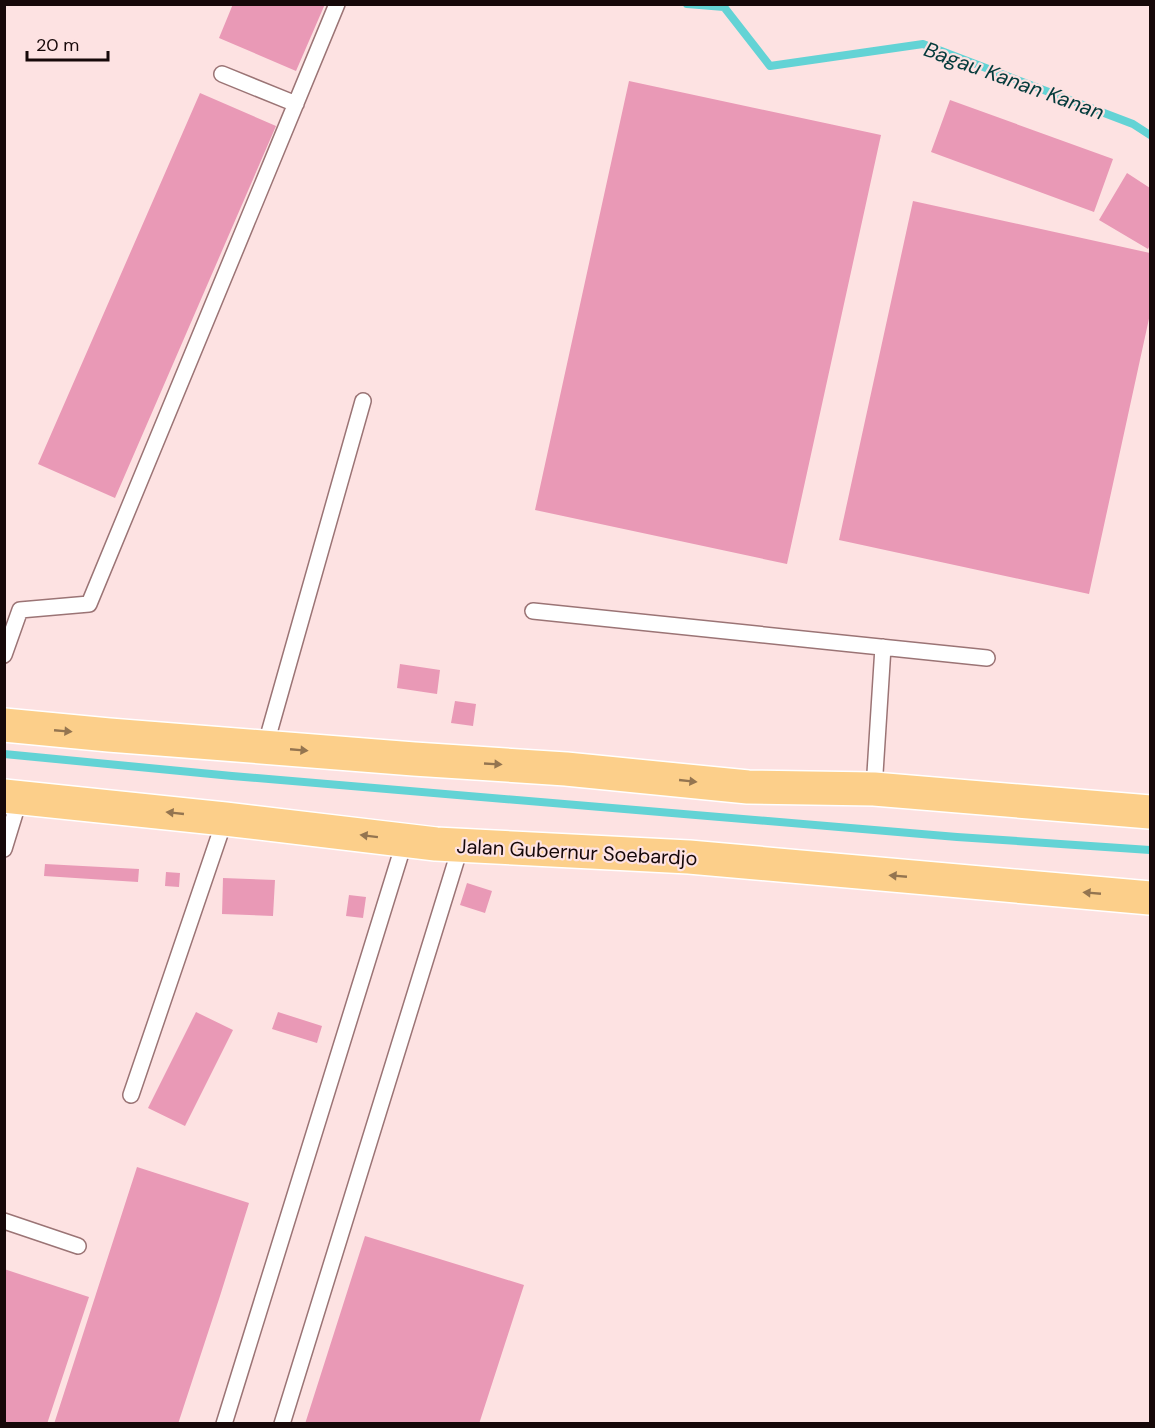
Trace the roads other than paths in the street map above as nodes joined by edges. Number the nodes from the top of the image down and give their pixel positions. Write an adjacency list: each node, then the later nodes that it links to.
1 (337, 4): 3 (lane)
2 (222, 74): 3 (lane)
3 (296, 104): 7 (lane)
4 (363, 401): 10 (lane)
5 (533, 611): 6 (lane)
6 (883, 647): 8 (lane); 11 (lane)
7 (4, 655)
8 (987, 658)
9 (4, 725): 10 (highway, one-way to 10)
10 (265, 747): 11 (highway, one-way to 11)
11 (874, 789): 13 (highway)
12 (12, 796): 14 (highway, Jalan Gubernur Soebardjo, one-way to 12); 17 (lane)
13 (1150, 812)
14 (225, 819): 15 (highway, Jalan Gubernur Soebardjo, one-way to 14); 19 (lane)
15 (405, 840): 16 (highway, Jalan Gubernur Soebardjo); 22 (lane)
16 (461, 845): 18 (highway, Jalan Gubernur Soebardjo, one-way to 16); 23 (lane)
17 (4, 849)
18 (1150, 898)
19 (131, 1095)
20 (4, 1221): 21 (lane)
21 (78, 1246)
22 (224, 1424)
23 (282, 1424)

